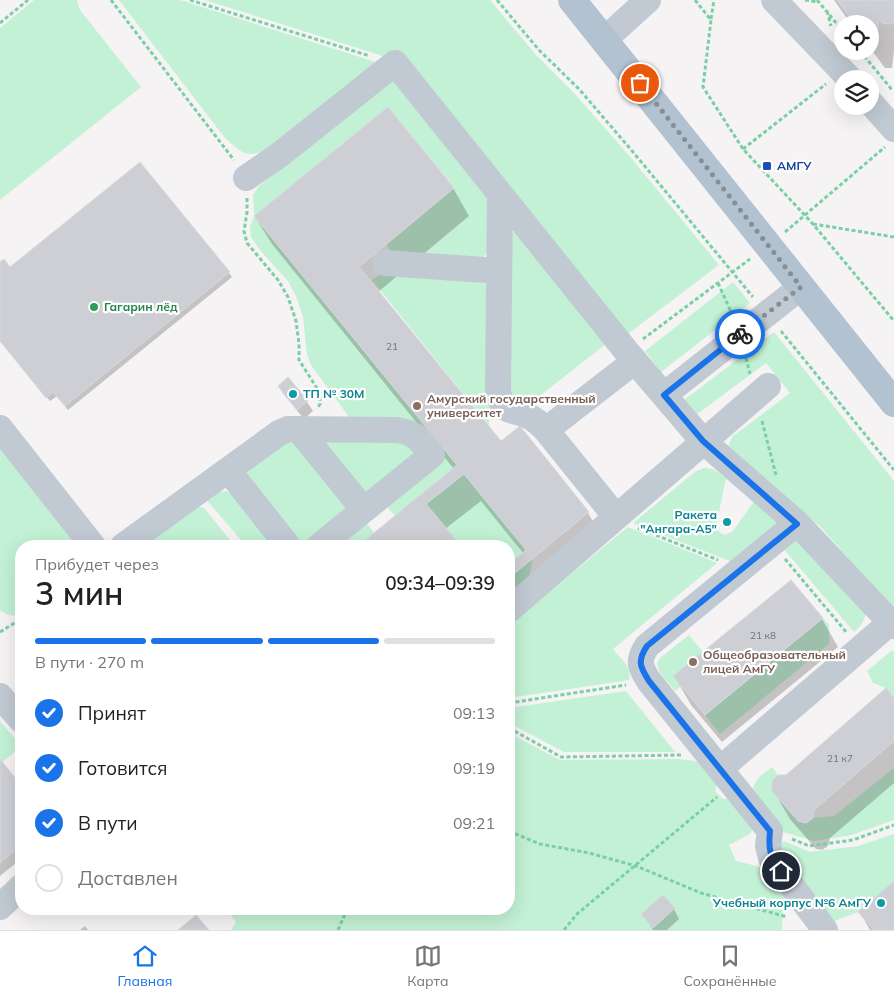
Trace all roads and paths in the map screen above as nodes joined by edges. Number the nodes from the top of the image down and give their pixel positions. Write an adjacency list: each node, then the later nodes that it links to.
1 (28, 0): 14 (path)
2 (111, 0): 24 (path)
3 (190, 0): 17 (path)
4 (497, 0): 31 (path)
5 (572, 0): 15 (main road)
6 (648, 0): 15 (lane)
7 (695, 0): 12 (path)
8 (714, 0): 12 (path)
9 (774, 0): 18 (lane)
10 (805, 0): 11 (path)
11 (818, 1): 13 (path)
12 (711, 20): 23 (path)
13 (834, 20)
14 (0, 23)
15 (604, 39): 30 (main road)
16 (867, 60): 20 (path)
17 (394, 63): 24 (lane); 25 (lane)
18 (842, 70)
19 (834, 84): 23 (path)
20 (894, 93)
21 (879, 112): 22 (lane)
22 (894, 129)
23 (743, 149): 26 (path)
24 (246, 178): 40 (path)
25 (500, 196): 29 (lane); 35 (lane)
26 (812, 224): 27 (path); 32 (path)
27 (894, 238)
28 (385, 263): 29 (lane)
29 (498, 271): 41 (lane)
30 (801, 287): 31 (lane); 38 (main road)
31 (766, 314): 37 (lane); 44 (path)
32 (889, 316): 33 (path); 34 (path)
33 (894, 316)
34 (894, 321)
35 (635, 361): 37 (lane); 41 (lane)
36 (768, 386): 42 (lane)
37 (664, 395): 42 (lane)
38 (894, 403)
39 (0, 428): 48 (lane)
40 (298, 429): 43 (lane); 45 (lane); 45 (lane)
41 (546, 430): 46 (lane)
42 (703, 441): 46 (lane); 47 (lane)
43 (228, 470): 49 (lane); 50 (lane)
44 (894, 470)
45 (364, 510): 51 (lane)
46 (616, 518): 53 (path); 54 (lane)
47 (797, 524): 52 (lane); 56 (lane)
48 (88, 540)
49 (131, 540)
50 (283, 540)
51 (326, 540)
52 (772, 545): 53 (lane); 58 (path)
53 (742, 570): 59 (lane)
54 (515, 605)
55 (15, 623): 57 (path)
56 (892, 624): 58 (lane)
57 (0, 632)
58 (860, 649): 64 (lane)
59 (649, 681): 61 (path); 64 (lane)
60 (0, 696): 62 (lane)
61 (515, 702)
62 (15, 713)
63 (515, 731): 64 (path)
64 (720, 769): 66 (lane); 68 (path)
65 (894, 825): 66 (path)
66 (770, 831): 72 (lane)
67 (515, 834): 68 (path)
68 (636, 866): 72 (path); 74 (path)
69 (15, 893): 70 (lane)
70 (0, 907)
71 (344, 915): 73 (path)
72 (823, 928)
73 (338, 930)
74 (564, 930)

